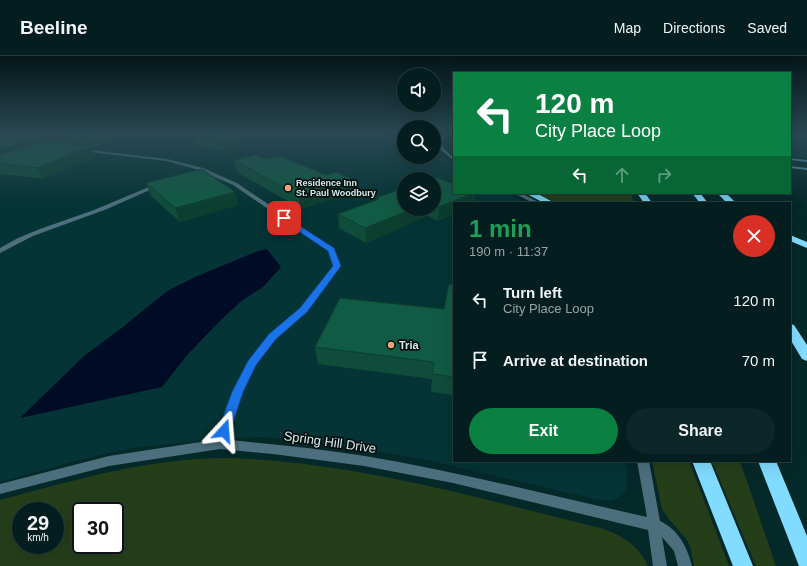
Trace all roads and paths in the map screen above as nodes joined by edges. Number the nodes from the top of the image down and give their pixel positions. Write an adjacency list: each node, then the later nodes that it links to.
1 (148, 158): 5 (street)
2 (791, 159): 3 (main road)
3 (807, 161)
4 (791, 167): 6 (main road)
5 (201, 169): 7 (street); 22 (street)
6 (807, 169)
7 (193, 172)
8 (166, 182): 19 (street)
9 (519, 194): 13 (street)
10 (531, 194): 14 (highway)
11 (697, 194): 15 (highway)
12 (722, 194): 16 (highway)
13 (534, 202)
14 (548, 202)
15 (703, 202)
16 (731, 202)
17 (791, 238): 18 (highway)
18 (807, 245)
19 (0, 251)
20 (791, 330): 21 (highway)
21 (807, 356)
22 (220, 444): 26 (street, Spring Hill Drive); 27 (street, Spring Hill Drive)
23 (642, 462): 27 (street)
24 (701, 462): 31 (highway)
25 (767, 462): 28 (highway)
26 (0, 489)
27 (654, 525): 29 (street); 30 (street, Spring Hill Drive)
28 (807, 562)
29 (660, 566)
30 (686, 566)
31 (743, 566)

